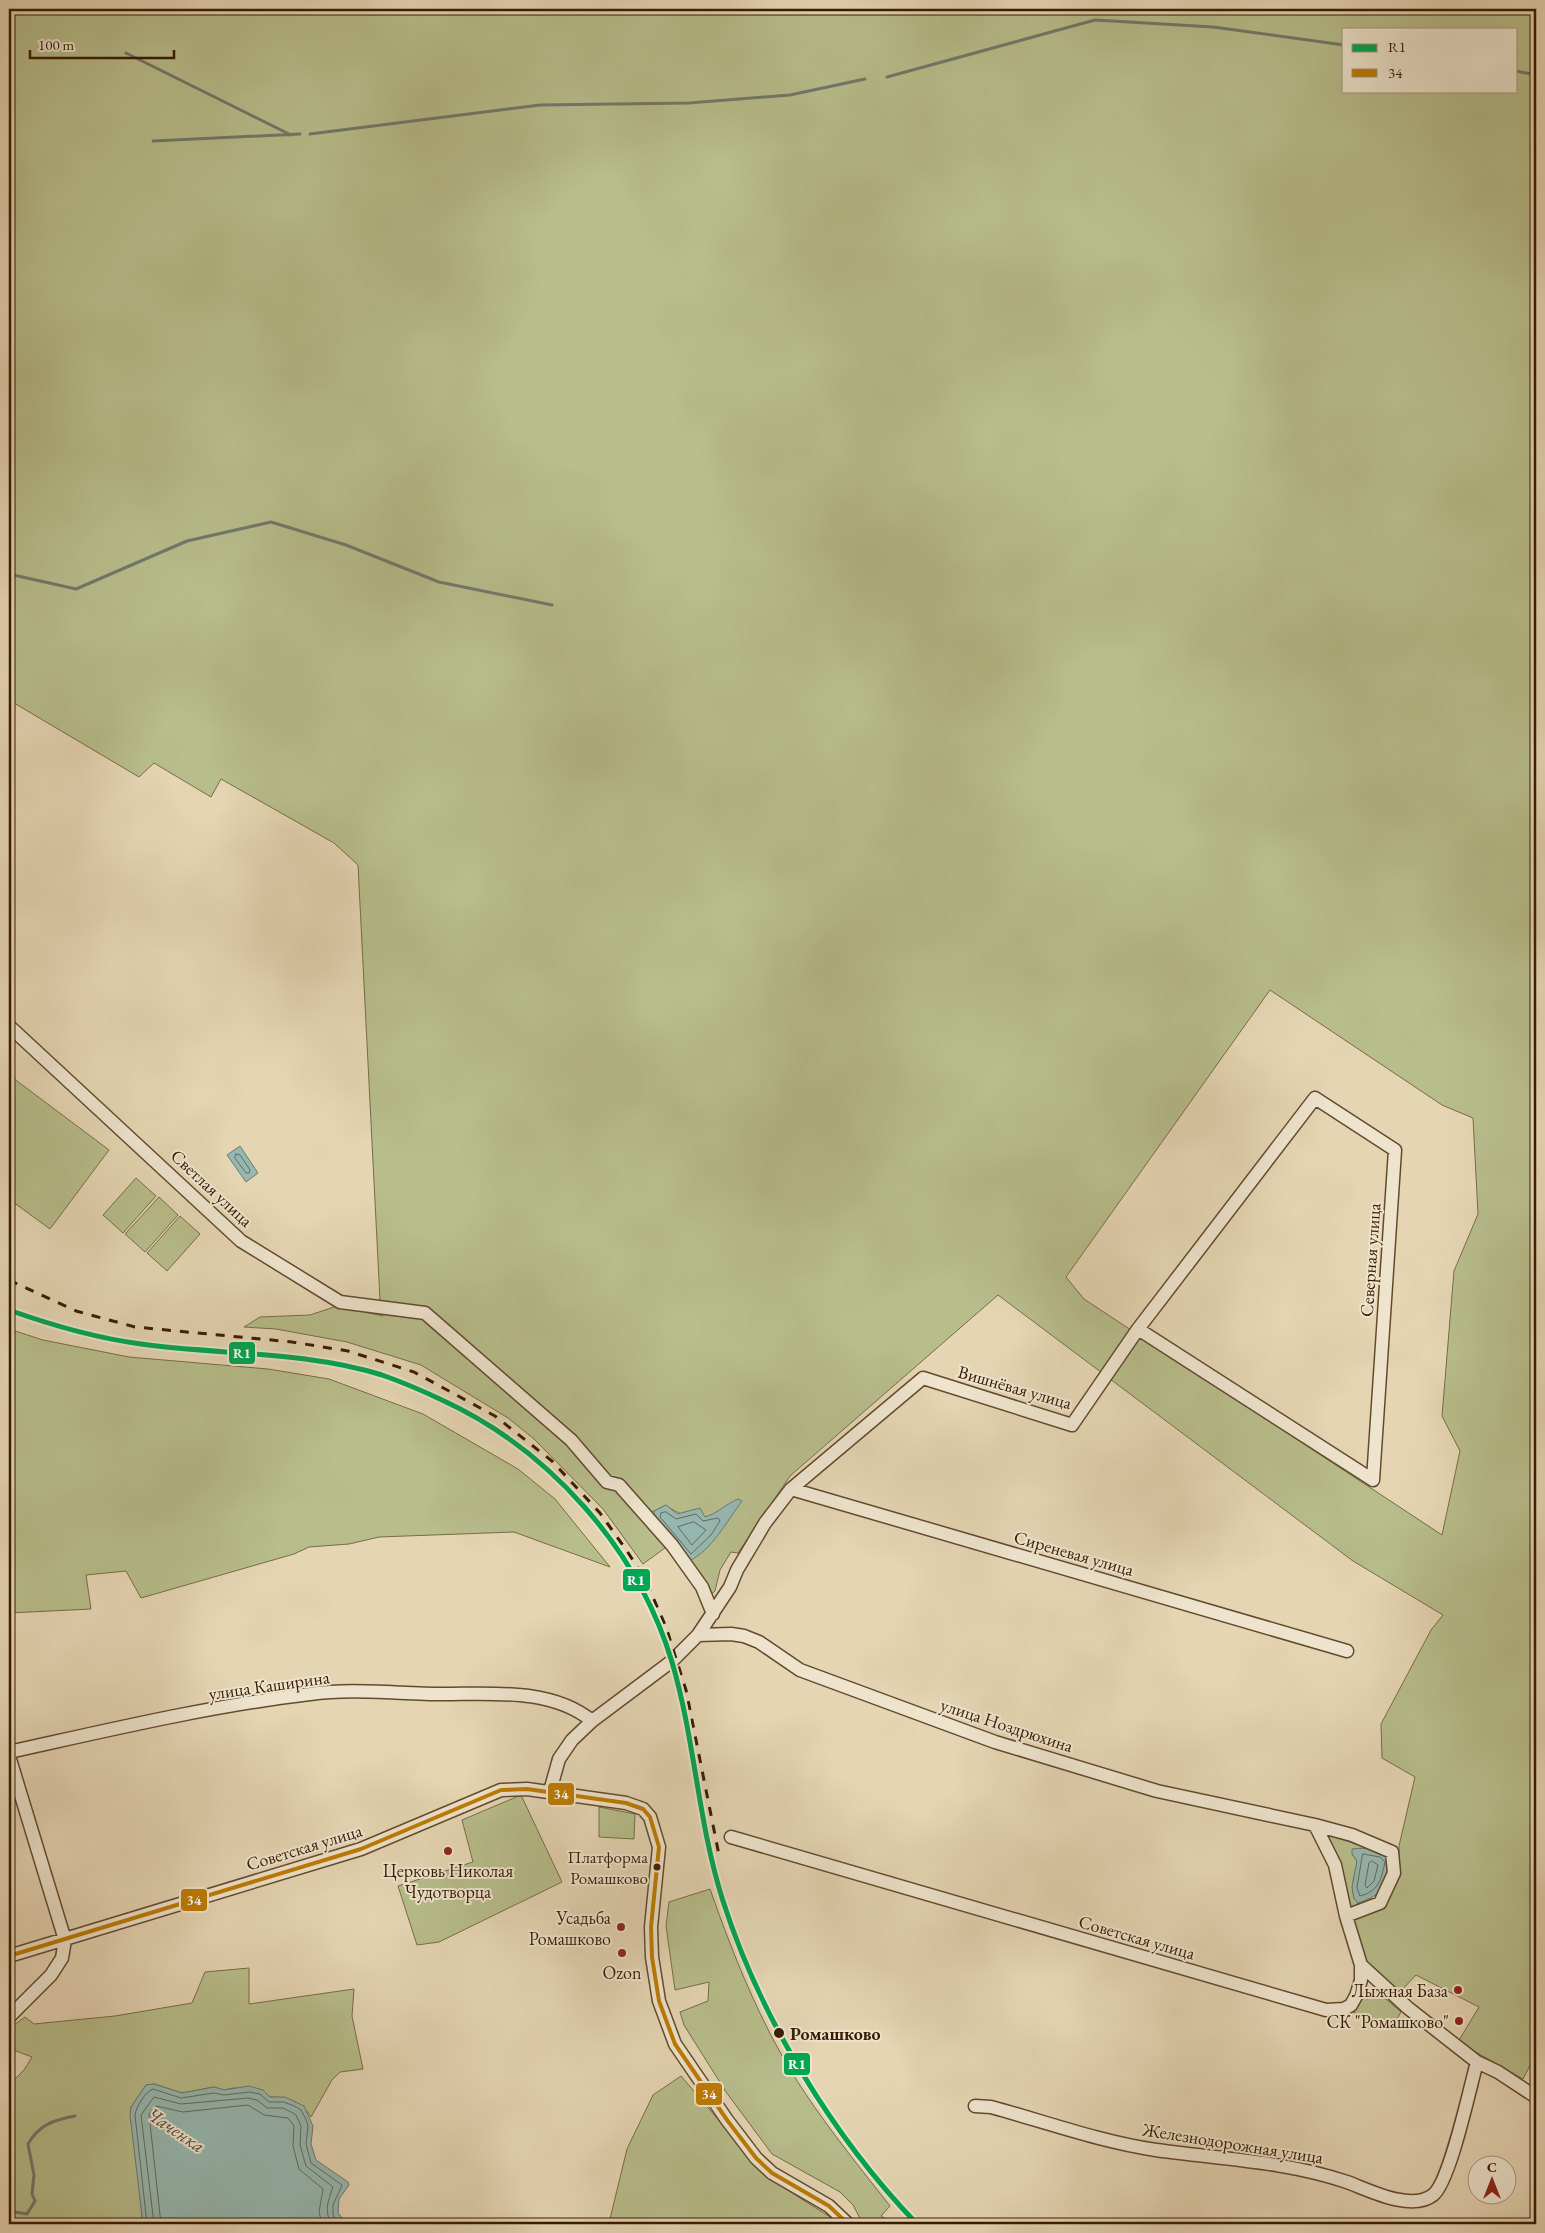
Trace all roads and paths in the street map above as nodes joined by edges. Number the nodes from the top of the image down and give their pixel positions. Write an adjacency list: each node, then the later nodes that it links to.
1 (9, 1026): 4 (street, Светлая улица)
2 (1138, 1329): 2 (street, Северная улица); 3 (street, Вишнёвая улица)
3 (791, 1488): 4 (street); 6 (street, Сиреневая улица)
4 (714, 1614): 5 (street)
5 (698, 1635): 7 (street); 11 (street, улица Ноздрюхина)
6 (1347, 1651)
7 (592, 1721): 8 (street, улица Каширина); 10 (street)
8 (9, 1752)
9 (9, 1756): 14 (street)
10 (550, 1791): 14 (street, Советская улица); 21 (street, Советская улица)
11 (1315, 1825): 13 (street, Советская улица); 13 (street, улица Ноздрюхина)
12 (731, 1837): 16 (street, Советская улица)
13 (1346, 1916): 16 (street, Советская улица)
14 (66, 1940): 15 (street, Советская улица); 17 (street)
15 (9, 1956)
16 (1361, 1965): 18 (street)
17 (9, 2017)
18 (1477, 2062): 19 (street); 20 (street, Железнодорожная улица)
19 (1536, 2097)
20 (975, 2106)
21 (848, 2224)

